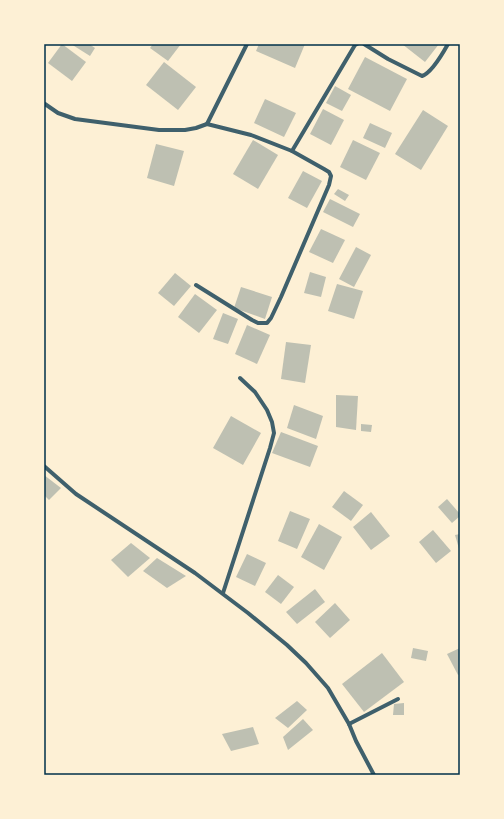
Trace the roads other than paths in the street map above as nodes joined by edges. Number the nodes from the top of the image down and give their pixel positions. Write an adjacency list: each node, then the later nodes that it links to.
1 (247, 44): 6 (street)
2 (357, 44): 7 (street)
3 (364, 44): 4 (street)
4 (448, 44)
5 (44, 104): 6 (street)
6 (207, 124): 7 (street)
7 (292, 151): 8 (street)
8 (196, 285)
9 (240, 378): 11 (street)
10 (44, 466): 11 (street)
11 (222, 593): 13 (street)
12 (398, 698): 13 (street)
13 (348, 724): 14 (street)
14 (374, 775)

